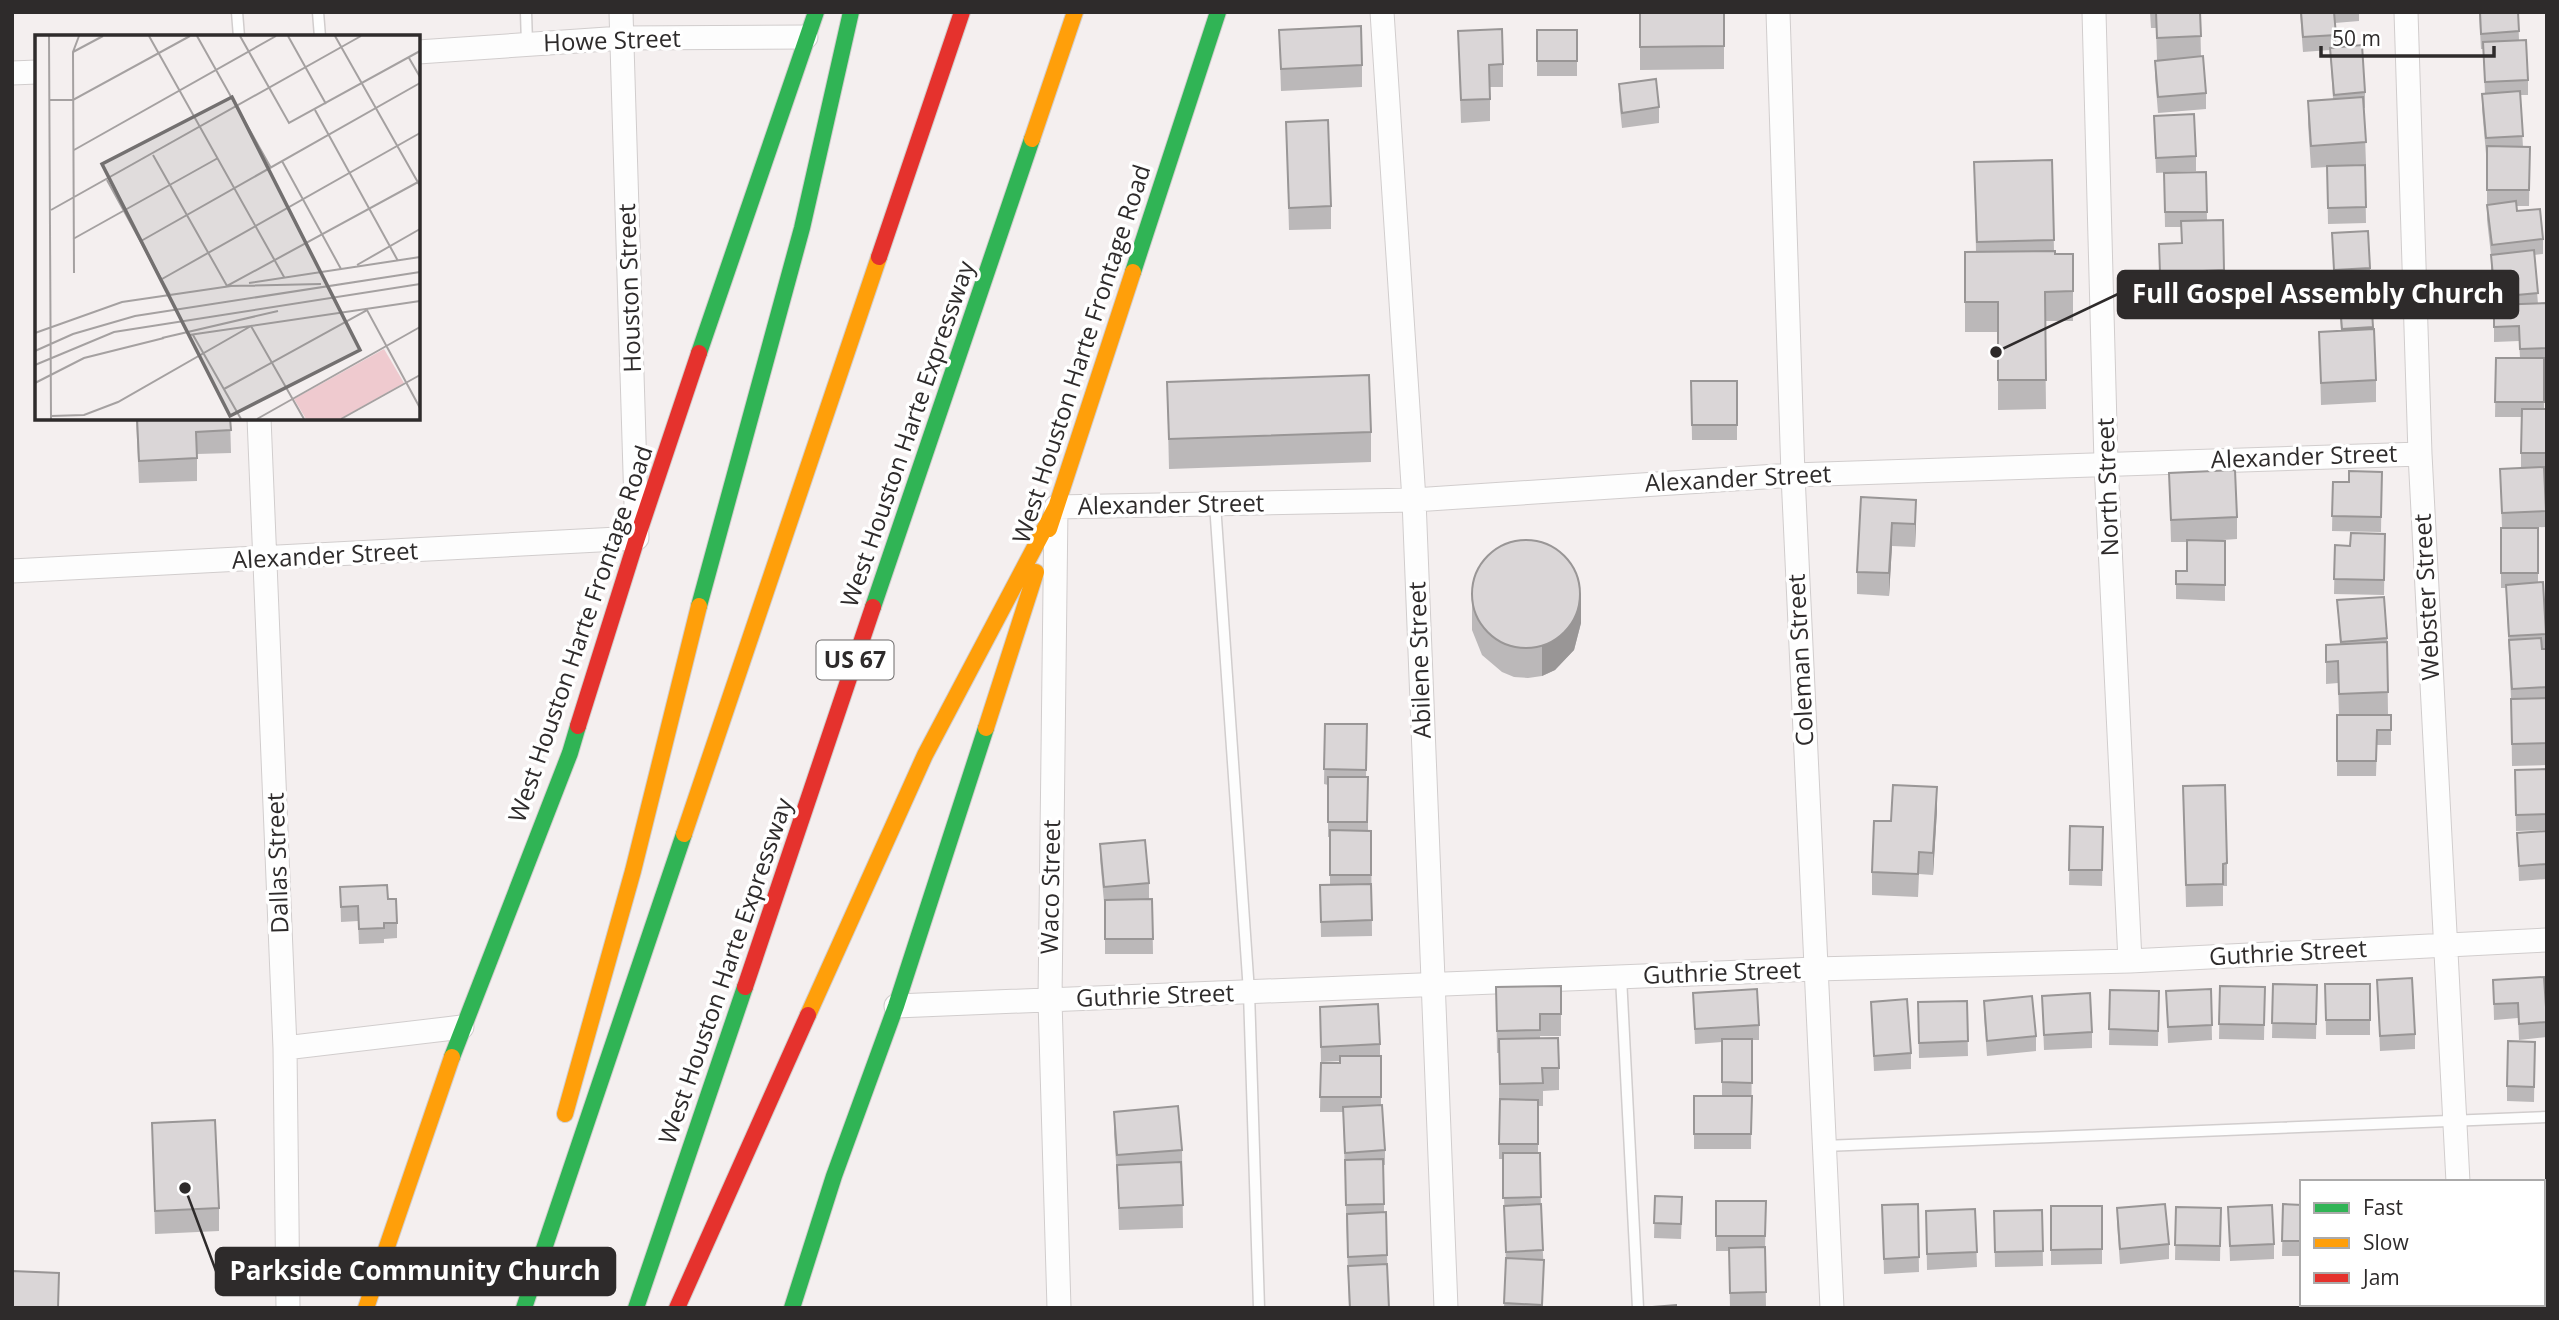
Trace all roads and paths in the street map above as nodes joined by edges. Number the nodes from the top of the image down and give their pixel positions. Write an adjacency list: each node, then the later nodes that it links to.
1 (237, 12): 14 (lane)
2 (318, 12): 15 (lane)
3 (526, 12): 18 (lane)
4 (621, 12): 17 (street, Houston Street)
5 (816, 12): 16 (main road, West Houston Harte Frontage Road)
6 (851, 12): 45 (main road)
7 (962, 12): 52 (main road)
8 (1075, 12): 53 (main road, West Houston Harte Expressway / US 67)
9 (1218, 12): 28 (main road, West Houston Harte Frontage Road)
10 (1382, 12): 26 (street, Abilene Street)
11 (1778, 12): 25 (street, Coleman Street)
12 (2094, 12): 24 (street, North Street)
13 (2406, 12): 23 (street, Webster Street)
14 (239, 35)
15 (320, 35)
16 (806, 37): 17 (street, Howe Street); 29 (main road, West Houston Harte Frontage Road)
17 (622, 38): 18 (street, Howe Street); 29 (street, Houston Street)
18 (527, 44): 19 (street, Howe Street)
19 (420, 52)
20 (35, 72): 21 (street)
21 (12, 73)
22 (259, 420): 30 (street, Dallas Street)
23 (2420, 454): 24 (street, Alexander Street); 33 (street, Webster Street)
24 (2106, 463): 25 (street, Alexander Street); 34 (street, North Street)
25 (1793, 475): 26 (street, Alexander Street); 35 (street, Coleman Street)
26 (1413, 500): 27 (street, Alexander Street); 37 (street, Abilene Street)
27 (1215, 504): 28 (street, Alexander Street); 38 (lane)
28 (1056, 507): 39 (street, Waco Street); 40 (main road, West Houston Harte Frontage Road); 54 (main road)
29 (637, 538): 30 (street, Alexander Street); 41 (main road, West Houston Harte Frontage Road)
30 (266, 559): 31 (street, Alexander Street); 42 (street, Dallas Street)
31 (12, 571)
32 (2547, 940): 33 (street, Guthrie Street)
33 (2446, 945): 34 (street, Guthrie Street); 44 (street, Webster Street)
34 (2130, 961): 35 (street, Guthrie Street)
35 (1815, 969): 36 (street, Guthrie Street); 46 (street, Coleman Street)
36 (1621, 977): 37 (street, Guthrie Street); 59 (lane)
37 (1432, 985): 38 (street, Guthrie Street); 58 (street, Abilene Street)
38 (1249, 992): 39 (street, Guthrie Street); 57 (lane)
39 (1050, 1000): 40 (street, Guthrie Street); 56 (street, Waco Street)
40 (896, 1006): 55 (main road, West Houston Harte Frontage Road)
41 (462, 1027): 42 (street); 50 (main road, West Houston Harte Frontage Road)
42 (285, 1048): 49 (street, Dallas Street)
43 (2547, 1117): 44 (lane)
44 (2455, 1121): 46 (lane); 47 (street, Webster Street)
45 (559, 1136)
46 (1824, 1146): 60 (street, Coleman Street)
47 (2458, 1180)
48 (529, 1242): 51 (main road)
49 (288, 1308)
50 (366, 1308)
51 (510, 1308)
52 (524, 1308)
53 (636, 1308)
54 (677, 1308)
55 (792, 1308)
56 (1059, 1308)
57 (1259, 1308)
58 (1446, 1308)
59 (1638, 1308)
60 (1832, 1308)

